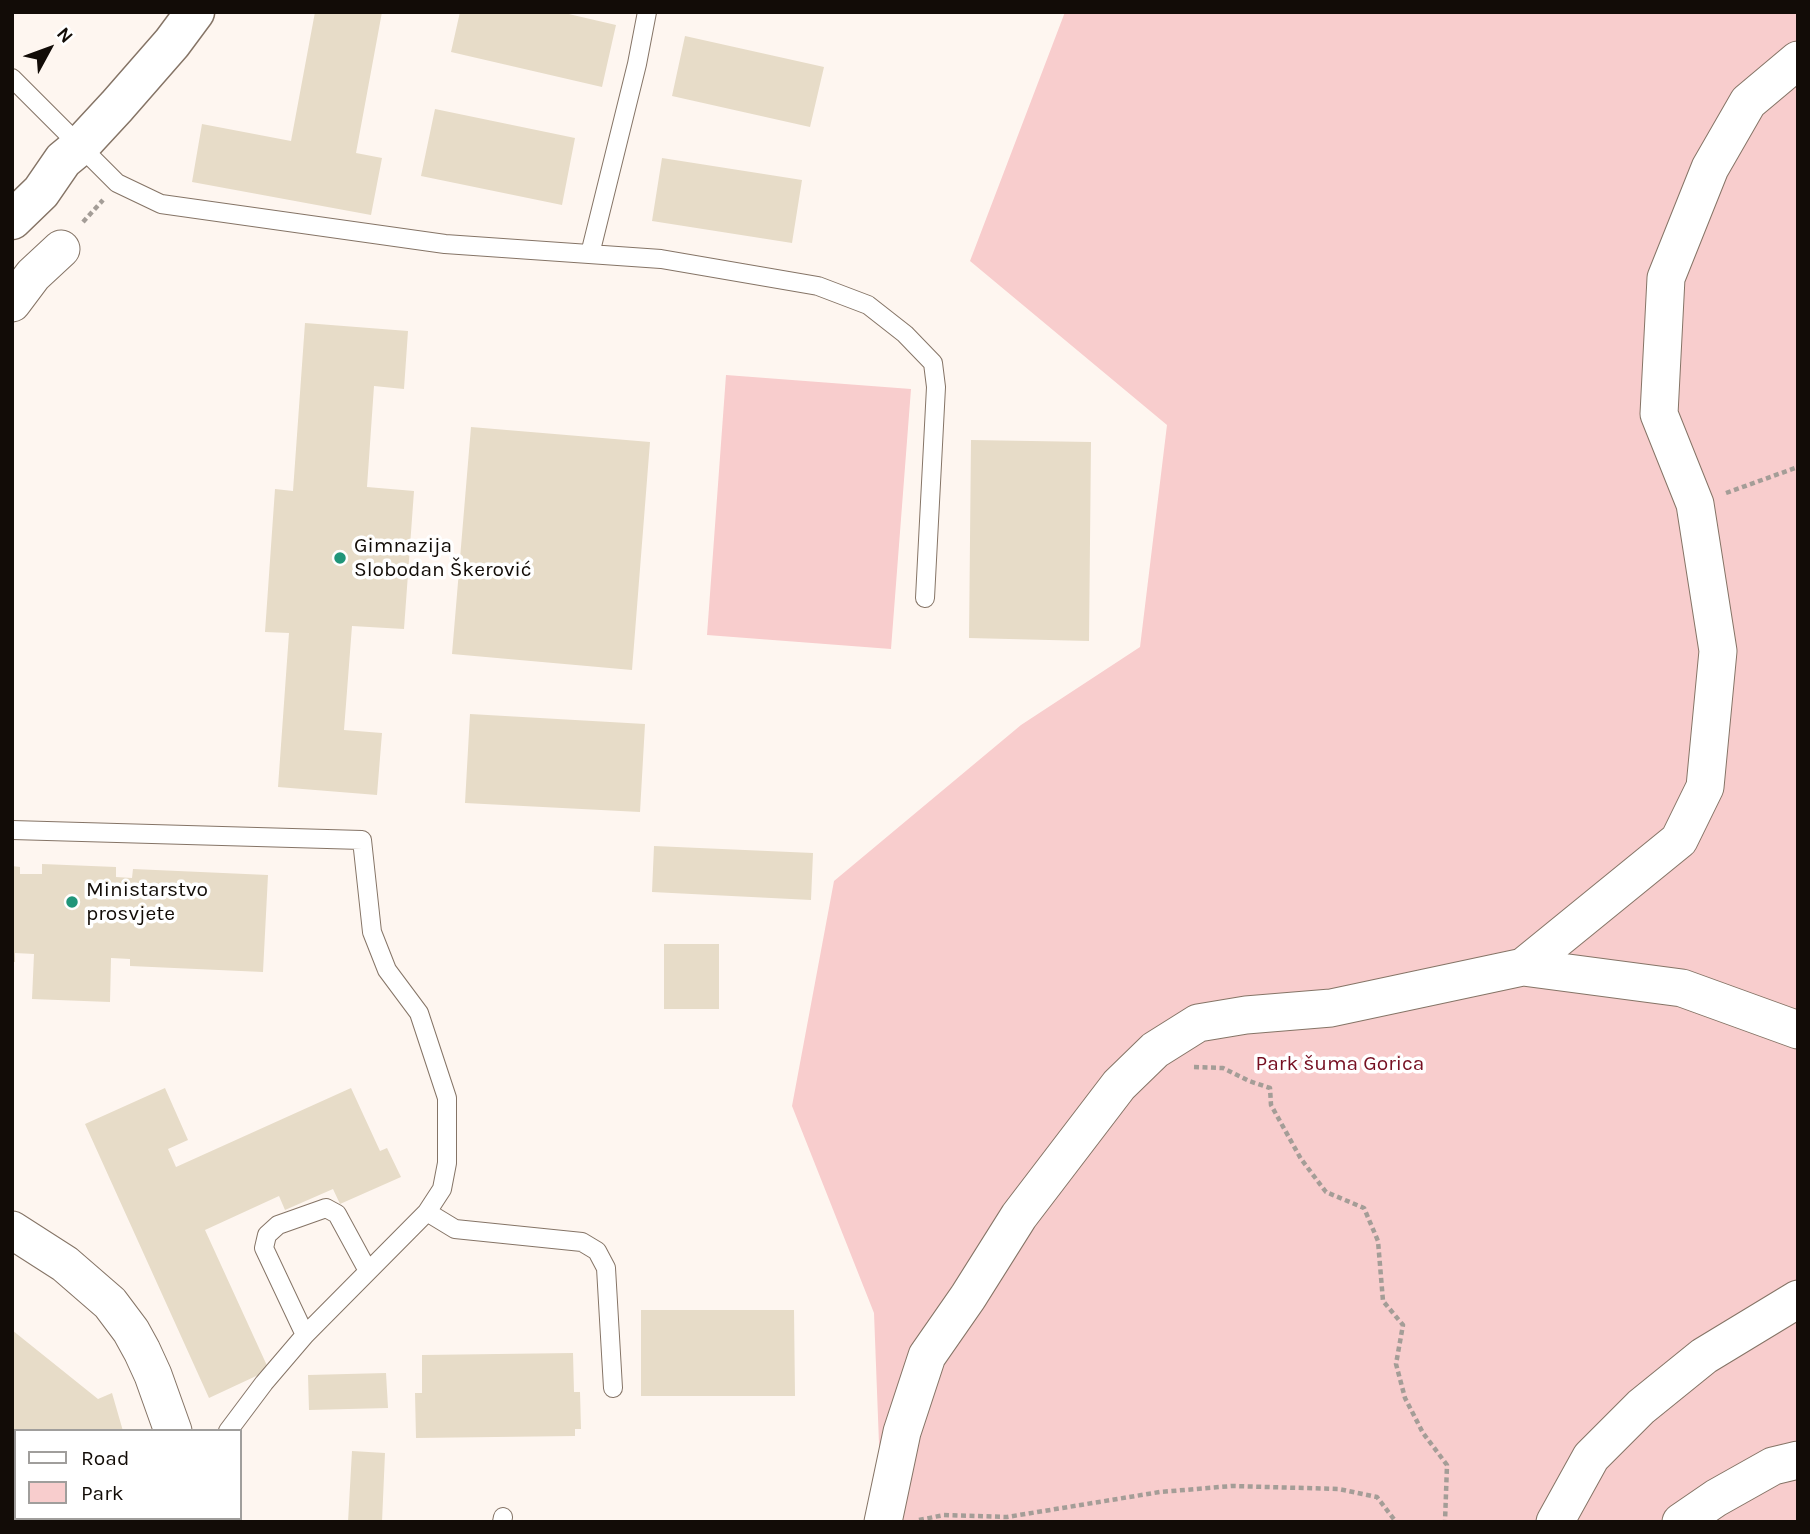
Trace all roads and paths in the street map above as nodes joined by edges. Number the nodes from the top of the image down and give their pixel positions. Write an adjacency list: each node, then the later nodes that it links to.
1 (195, 12): 5 (street)
2 (647, 12): 10 (lane)
3 (1798, 60): 13 (street)
4 (12, 78): 5 (lane)
5 (72, 153): 6 (lane); 7 (street); 8 (street)
6 (117, 183): 9 (path); 10 (lane)
7 (12, 184)
8 (12, 220)
9 (61, 249): 11 (street)
10 (590, 254): 14 (lane)
11 (12, 303)
12 (1798, 467): 13 (path)
13 (1695, 504): 16 (street)
14 (925, 598)
15 (12, 830): 19 (lane)
16 (1523, 967): 17 (street); 18 (street)
17 (1798, 1030)
18 (1155, 1050): 31 (street); 34 (path)
19 (427, 1212): 21 (lane); 24 (lane)
20 (12, 1230): 26 (street)
21 (368, 1271): 23 (lane); 23 (lane)
22 (1798, 1299): 35 (street)
23 (305, 1335): 25 (lane)
24 (613, 1388)
25 (249, 1403): 28 (lane); 29 (lane)
26 (168, 1415): 27 (lane)
27 (190, 1429)
28 (217, 1429)
29 (230, 1429)
30 (1798, 1460): 36 (street)
31 (883, 1522)
32 (906, 1522): 33 (path)
33 (1396, 1522)
34 (1445, 1522)
35 (1555, 1522)
36 (1681, 1522)

